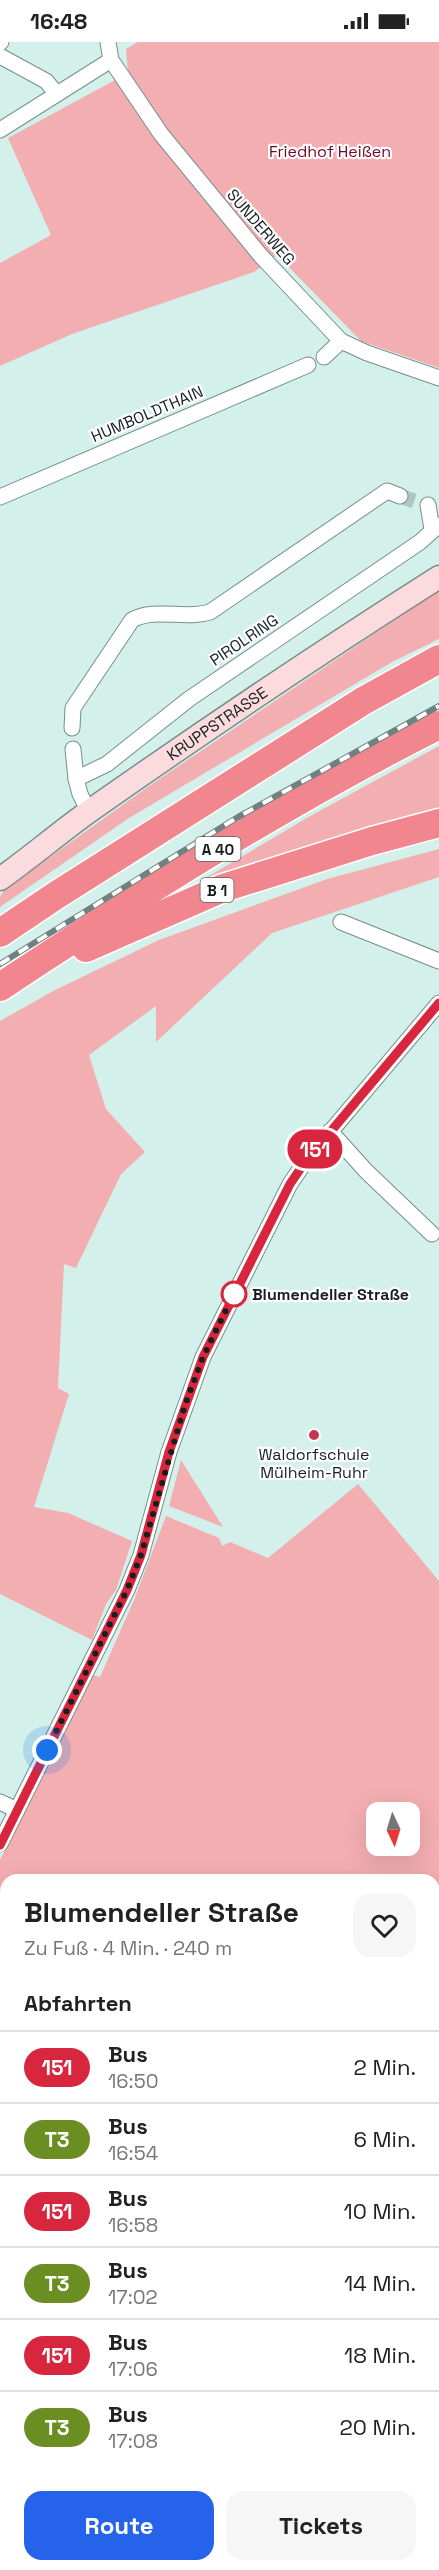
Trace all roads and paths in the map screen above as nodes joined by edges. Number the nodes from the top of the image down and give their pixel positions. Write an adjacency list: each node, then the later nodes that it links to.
1 (108, 42): 3 (street, SUNDERWEG)
2 (0, 56): 4 (street)
3 (111, 60): 4 (street); 6 (street, SUNDERWEG)
4 (57, 94): 5 (street)
5 (0, 130)
6 (342, 341): 7 (street); 9 (street, SUNDERWEG)
7 (324, 357)
8 (308, 365): 11 (street, HUMBOLDTHAIN)
9 (439, 378)
10 (400, 496): 18 (street)
11 (0, 497)
12 (429, 503): 13 (street, PIROLRING)
13 (435, 527): 21 (street, PIROLRING)
14 (439, 577): 22 (street, KRUPPSTRASSE)
15 (439, 659): 20 (highway)
16 (439, 678): 20 (highway)
17 (439, 725): 28 (highway, A 40)
18 (72, 728)
19 (73, 749): 21 (street)
20 (243, 777): 26 (highway)
21 (76, 779): 22 (street)
22 (89, 812): 24 (street, KRUPPSTRASSE)
23 (439, 823): 28 (highway, B 1)
24 (0, 879)
25 (341, 922): 27 (street)
26 (0, 933)
27 (439, 961)
28 (2, 985)
29 (439, 1003): 30 (street)
30 (330, 1131): 31 (street); 33 (street)
31 (432, 1234)
32 (0, 1802): 33 (street)
33 (17, 1810): 34 (street)
34 (0, 1845)

